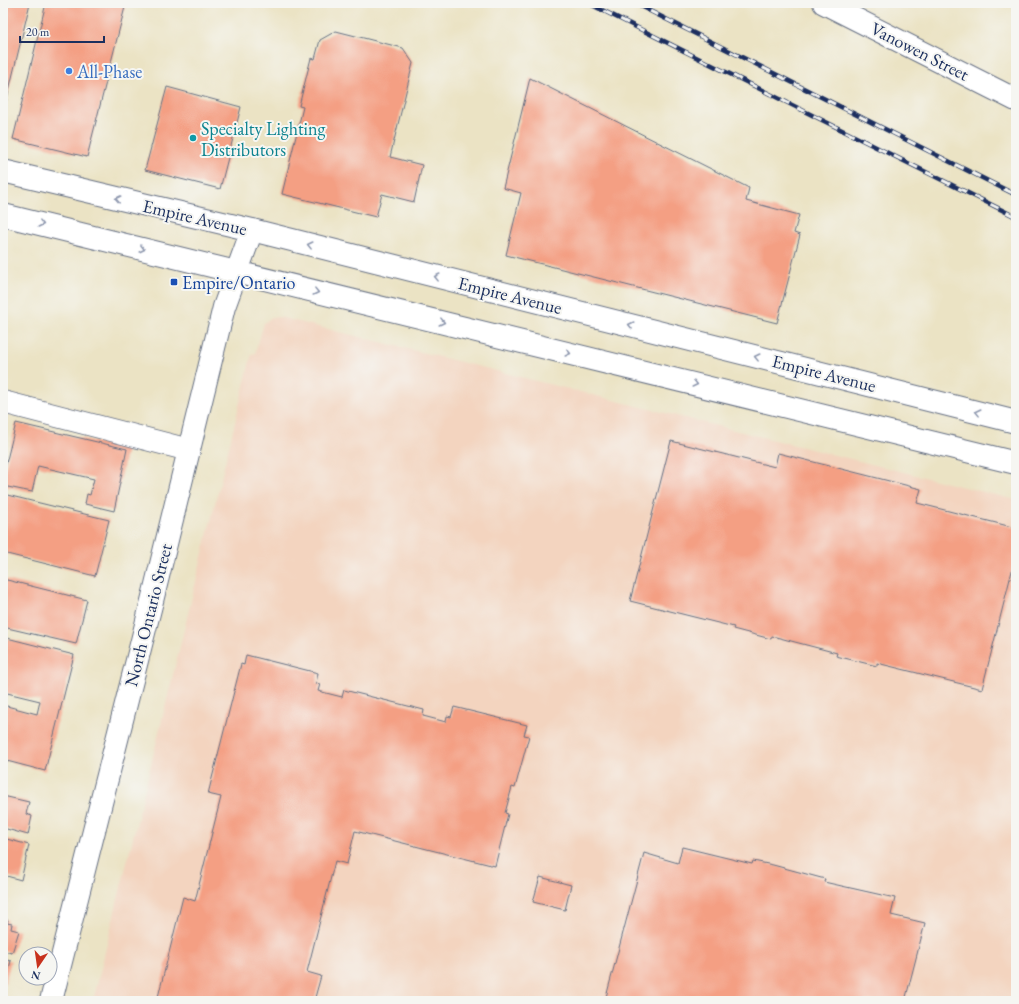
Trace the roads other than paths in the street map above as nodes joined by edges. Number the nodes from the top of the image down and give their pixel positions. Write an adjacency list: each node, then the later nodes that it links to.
1 (824, 3): 2 (main road, Vanowen Street)
2 (1016, 100)
3 (3, 171): 5 (main road, Empire Avenue, one-way to 3)
4 (3, 215): 6 (main road, one-way to 6)
5 (252, 230): 6 (main road, North Ontario Street); 8 (main road, Empire Avenue, one-way to 5)
6 (237, 273): 9 (main road, North Ontario Street); 10 (main road, one-way to 10)
7 (3, 402): 9 (main road)
8 (1016, 422)
9 (189, 450): 11 (main road, North Ontario Street)
10 (1016, 462)
11 (51, 1001)

